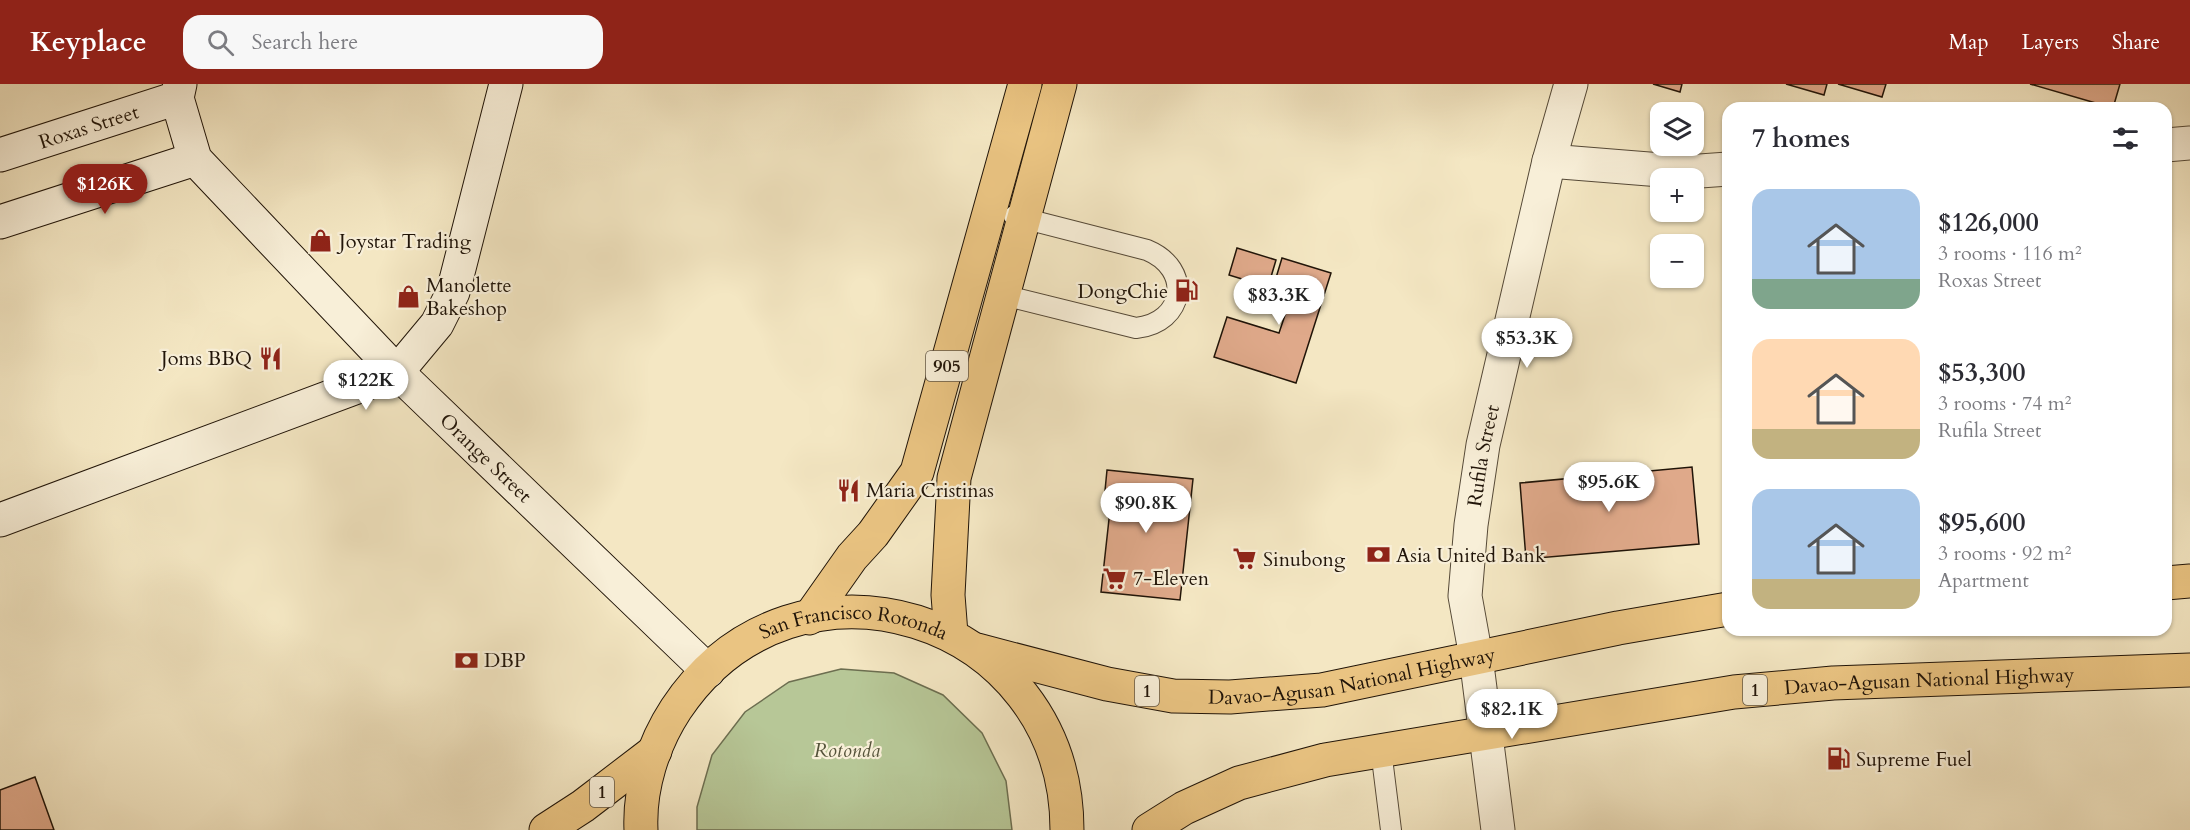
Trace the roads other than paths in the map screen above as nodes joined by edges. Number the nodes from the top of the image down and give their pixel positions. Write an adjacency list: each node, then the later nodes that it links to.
1 (506, 84): 16 (street)
2 (1025, 84): 12 (main road, 905)
3 (1060, 84): 13 (main road, 905)
4 (1571, 84): 10 (street, Rufila Street)
5 (179, 91): 8 (street, Roxas Street); 9 (street)
6 (2190, 143): 7 (street)
7 (2172, 144)
8 (0, 155)
9 (195, 159): 14 (street); 16 (street, Orange Street)
10 (1549, 161): 11 (street); 23 (street, Rufila Street)
11 (1722, 169)
12 (991, 210): 13 (lane); 21 (main road, 905)
13 (1022, 219): 15 (main road, 905); 15 (lane)
14 (0, 222)
15 (1003, 296): 22 (main road, 905)
16 (397, 372): 17 (street); 25 (street, Orange Street)
17 (0, 520)
18 (2190, 581): 19 (main road)
19 (2172, 582)
20 (1722, 610): 23 (main road, Davao-Agusan National Highway / 1)
21 (809, 618): 22 (main road, San Francisco Rotonda / 1); 25 (main road, San Francisco Rotonda / 1)
22 (964, 642): 23 (main road, Davao-Agusan National Highway / 1); 31 (main road, San Francisco Rotonda / 1)
23 (1476, 657): 26 (street, Rufila Street)
24 (2190, 670): 26 (main road, Davao-Agusan National Highway / 1)
25 (708, 671): 28 (main road, San Francisco Rotonda / 1)
26 (1485, 733): 27 (main road, Davao-Agusan National Highway / 1); 34 (street, Rufila Street)
27 (1381, 750): 32 (main road, Davao-Agusan National Highway / 1); 33 (lane)
28 (655, 751): 29 (main road, 1); 30 (main road, San Francisco Rotonda / 1)
29 (546, 830)
30 (641, 830)
31 (1067, 830)
32 (1149, 830)
33 (1391, 830)
34 (1498, 830)

